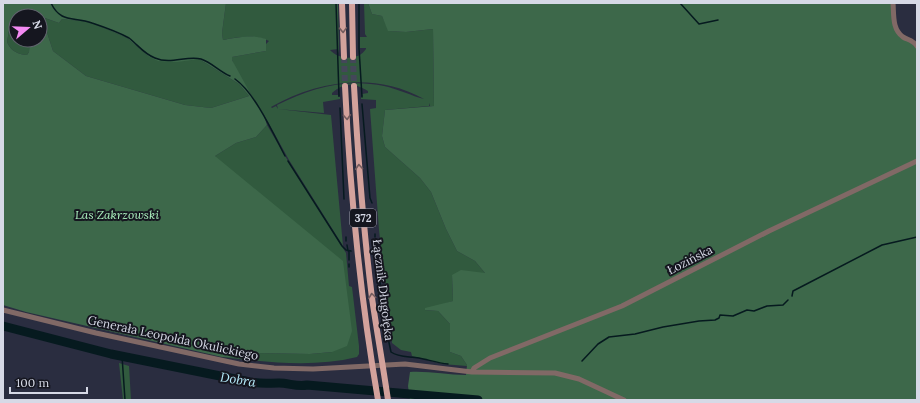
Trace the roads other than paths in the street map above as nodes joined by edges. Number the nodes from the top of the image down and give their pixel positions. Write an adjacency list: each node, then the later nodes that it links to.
1 (342, 3): 5 (main road, one-way to 5)
2 (352, 3): 6 (main road)
3 (893, 3): 4 (street)
4 (917, 46)
5 (344, 57)
6 (353, 57)
7 (345, 86): 12 (main road, Łącznik Długołęka / 372, one-way to 12)
8 (354, 86): 11 (main road, Łącznik Długołęka / 372, one-way to 8)
9 (917, 161): 13 (street, Łozińska)
10 (3, 310): 12 (street, Generała Leopolda Okulickiego)
11 (382, 364): 12 (street, Generała Leopolda Okulickiego); 13 (street, Generała Leopolda Okulickiego); 15 (main road, Łącznik Długołęka / 372)
12 (372, 365): 14 (main road, Łącznik Długołęka / 372)
13 (472, 372): 16 (street, Generała Leopolda Okulickiego)
14 (378, 400)
15 (388, 400)
16 (624, 400)

